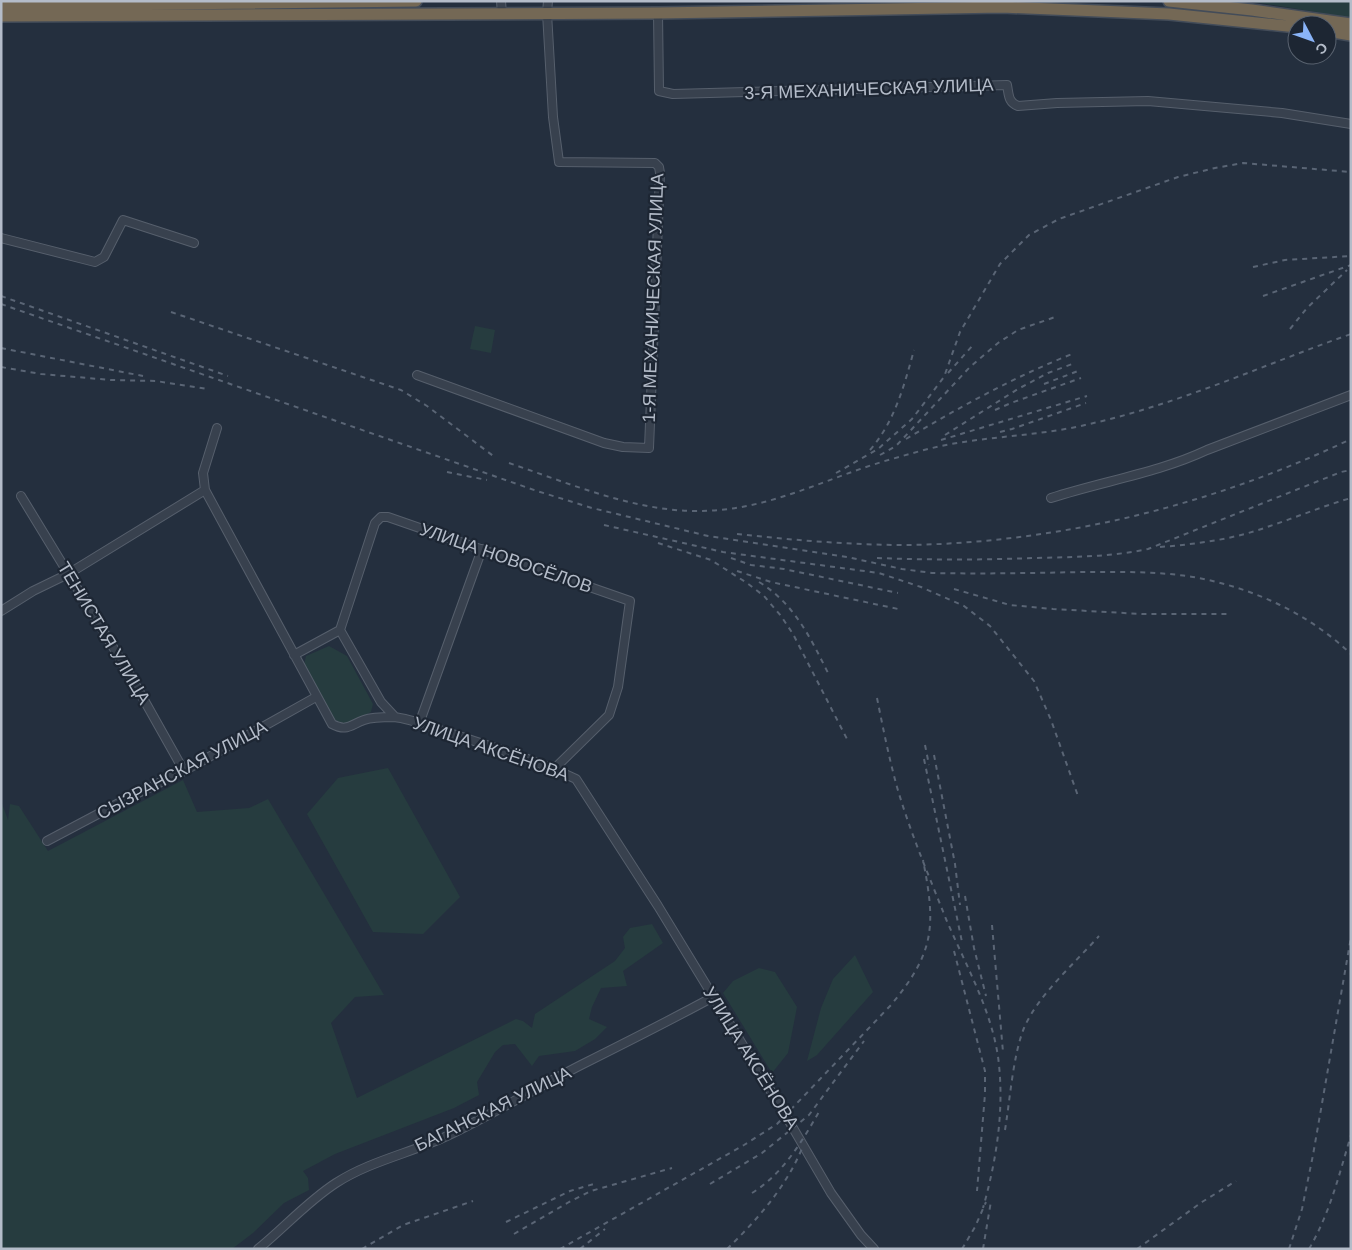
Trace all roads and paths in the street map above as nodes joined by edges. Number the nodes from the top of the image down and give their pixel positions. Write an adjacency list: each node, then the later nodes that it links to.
1 (416, 1): 4 (highway)
2 (501, 1): 7 (street)
3 (1169, 1): 9 (highway)
4 (1, 6)
5 (547, 7): 6 (highway); 7 (highway); 16 (street, 1-Я МЕХАНИЧЕСКАЯ УЛИЦА)
6 (658, 13): 10 (highway); 13 (street, 3-Я МЕХАНИЧЕСКАЯ УЛИЦА)
7 (502, 14): 8 (highway)
8 (1, 16)
9 (1351, 24)
10 (1287, 27)
11 (1337, 33): 12 (highway)
12 (1351, 35)
13 (1351, 124)
14 (1, 238): 15 (street)
15 (194, 243)
16 (417, 375)
17 (1351, 395): 21 (street)
18 (217, 428): 19 (street, УЛИЦА АКСЁНОВА)
19 (205, 490): 23 (street); 26 (street, УЛИЦА АКСЁНОВА)
20 (22, 496): 23 (street, ТЕНИСТАЯ УЛИЦА)
21 (1051, 498)
22 (482, 549): 25 (street, УЛИЦА НОВОСЁЛОВ); 29 (street); 30 (street, УЛИЦА НОВОСЁЛОВ)
23 (68, 574): 24 (street); 31 (street, ТЕНИСТАЯ УЛИЦА)
24 (1, 611)
25 (340, 630): 26 (street); 28 (street)
26 (294, 656): 27 (street, УЛИЦА АКСЁНОВА)
27 (316, 697): 28 (street, УЛИЦА АКСЁНОВА); 31 (street, СЫЗРАНСКАЯ УЛИЦА)
28 (395, 717): 29 (street, УЛИЦА АКСЁНОВА)
29 (420, 724): 30 (street, УЛИЦА АКСЁНОВА)
30 (554, 769): 33 (street, УЛИЦА АКСЁНОВА)
31 (184, 771): 32 (street, СЫЗРАНСКАЯ УЛИЦА)
32 (47, 841)
33 (713, 997): 34 (street, БАГАНСКАЯ УЛИЦА); 35 (street, УЛИЦА АКСЁНОВА)
34 (258, 1249)
35 (874, 1249)

